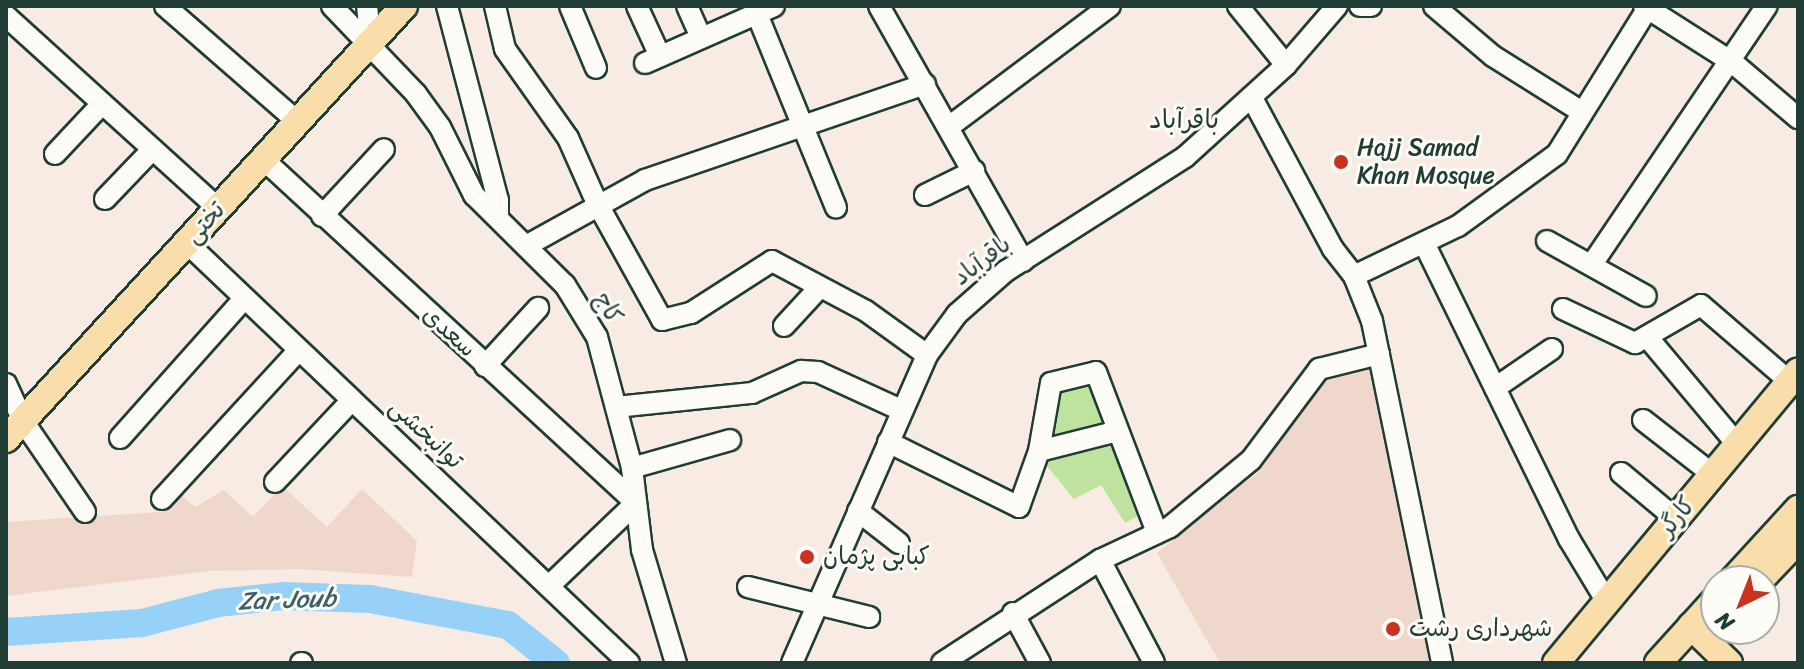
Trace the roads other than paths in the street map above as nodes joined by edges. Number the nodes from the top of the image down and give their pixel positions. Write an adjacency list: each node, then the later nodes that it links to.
1 (165, 6): 31 (street)
2 (332, 6): 22 (street, کاج)
3 (367, 6): 22 (street)
4 (404, 6): 22 (main road, تختی)
5 (447, 6): 45 (street)
6 (495, 6): 41 (street)
7 (570, 6): 25 (street)
8 (637, 6): 21 (street)
9 (687, 6): 21 (street)
10 (879, 6): 26 (street)
11 (1110, 6): 33 (street)
12 (1238, 6): 24 (street)
13 (1337, 6): 24 (street, باقرآباد)
14 (1360, 6): 15 (street)
15 (1371, 6)
16 (1434, 6): 29 (street)
17 (1767, 6): 23 (street)
18 (1647, 7): 23 (street); 29 (street)
19 (766, 10): 21 (street); 32 (street)
20 (6, 16): 28 (street)
21 (701, 38)
22 (371, 42): 31 (main road, تختی); 45 (street, کاج)
23 (1732, 62): 30 (street); 51 (street)
24 (1286, 65): 27 (street, باقرآباد)
25 (596, 68)
26 (925, 84): 32 (street); 33 (street)
27 (1252, 98): 50 (street, باقرآباد); 52 (street)
28 (102, 104): 34 (street); 36 (street)
29 (1582, 112): 48 (street)
30 (1798, 118)
31 (298, 122): 37 (main road, تختی)
32 (803, 126): 41 (street); 43 (street)
33 (950, 126): 38 (street)
34 (153, 149): 40 (street); 42 (street)
35 (384, 149): 44 (street)
36 (55, 154)
37 (263, 159): 42 (main road, تختی); 44 (street, سعدی)
38 (974, 171): 39 (street); 50 (street)
39 (925, 195)
40 (105, 199)
41 (597, 203): 49 (street); 53 (street)
42 (218, 208): 47 (main road, تختی)
43 (836, 208)
44 (322, 216): 64 (street, سعدی)
45 (498, 218): 49 (street, کاج)
46 (1547, 241): 51 (street)
47 (187, 243): 55 (street, توانبخشی); 72 (main road, تختی)
48 (1424, 243): 52 (street); 67 (street)
49 (526, 246): 69 (street, کاج)
50 (1023, 261): 63 (street, باقرآباد)
51 (1592, 264): 54 (street)
52 (1354, 276): 62 (street)
53 (820, 287): 58 (street); 63 (street)
54 (1646, 296)
55 (244, 299): 61 (street, توانبخشی); 74 (street)
56 (538, 308): 64 (street)
57 (1563, 309): 59 (street)
58 (784, 326)
59 (1648, 338): 65 (street); 77 (street)
60 (1552, 349): 67 (street)
61 (299, 350): 68 (street, توانبخشی); 83 (street)
62 (1379, 354): 89 (street); 109 (street)
63 (927, 355): 70 (street, باقرآباد)
64 (485, 366): 84 (street, سعدی)
65 (1794, 376): 77 (main road, کارگر)
66 (6, 384): 72 (street)
67 (1495, 388): 98 (street)
68 (352, 400): 82 (street); 95 (street, توانبخشی)
69 (616, 407): 70 (street); 79 (street, کاج)
70 (901, 410): 76 (street, باقرآباد)
71 (1643, 420): 81 (street)
72 (15, 430): 87 (street)
73 (1118, 431): 78 (street); 78 (street); 89 (street)
74 (120, 438)
75 (730, 440): 79 (street)
76 (888, 442): 78 (street); 86 (street, باقرآباد)
77 (1737, 444): 81 (main road, کارگر)
78 (1039, 451)
79 (632, 468): 84 (street, کاج)
80 (1621, 473): 88 (street)
81 (1712, 474): 88 (main road, کارگر)
82 (275, 482)
83 (162, 499)
84 (636, 503): 95 (street); 104 (street, کاج)
85 (1798, 509): 93 (main road)
86 (858, 511): 91 (street); 97 (street, باقرآباد)
87 (85, 512)
88 (1676, 519): 98 (main road, کارگر)
89 (1157, 533): 92 (street)
90 (1798, 540): 94 (main road)
91 (899, 543)
92 (1100, 560): 99 (street); 108 (street)
93 (1747, 565)
94 (1774, 565)
95 (549, 586): 103 (street, توانبخشی)
96 (748, 587): 97 (street)
97 (818, 602): 100 (street); 105 (street, باقرآباد)
98 (1607, 602): 110 (main road, کارگر)
99 (1013, 613): 106 (street); 107 (street)
100 (869, 617)
101 (1700, 627): 102 (main road)
102 (1688, 648): 111 (main road)
103 (629, 663)
104 (676, 663)
105 (792, 663)
106 (942, 663)
107 (1040, 663)
108 (1154, 663)
109 (1442, 663)
110 (1556, 663)
111 (1729, 663)

